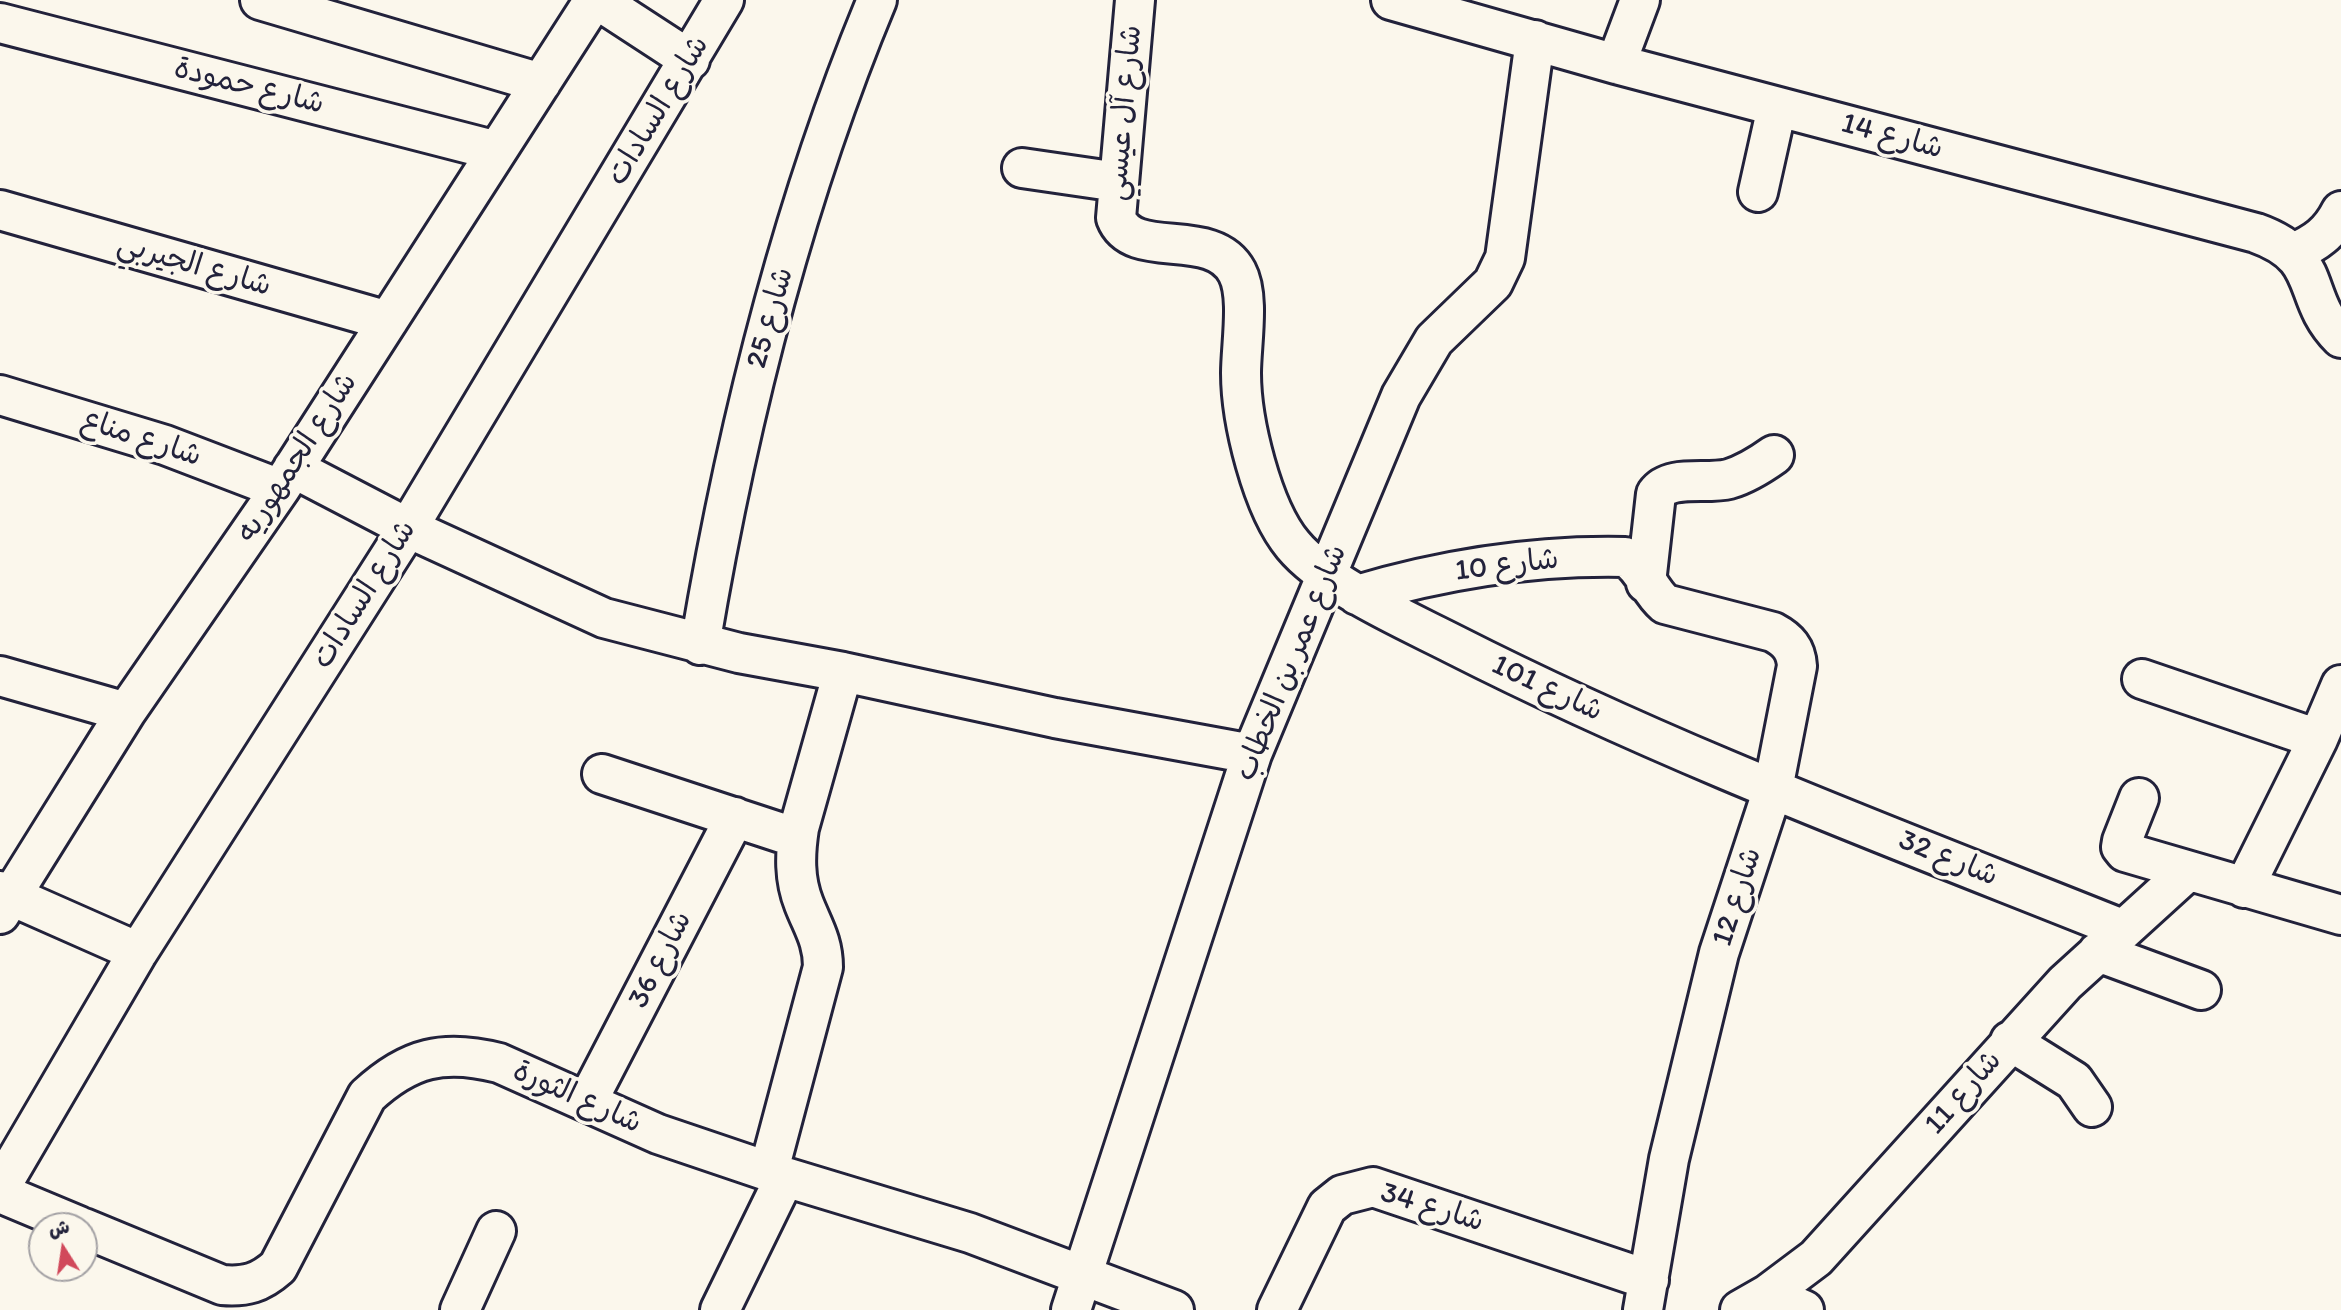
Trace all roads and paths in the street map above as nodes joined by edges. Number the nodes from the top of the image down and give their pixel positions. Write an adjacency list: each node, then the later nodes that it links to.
1 (260, 0): 13 (street)
2 (596, 0): 11 (street); 13 (street, شارع الجمهوريه)
3 (724, 0): 11 (street, شارع السادات)
4 (877, 0): 30 (street, شارع 25)
5 (1135, 0): 17 (street, شارع آل عيسي)
6 (1391, 0): 8 (street, شارع 14)
7 (1640, 0): 12 (street)
8 (1463, 10): 10 (street, شارع 14)
9 (0, 23): 15 (street, شارع حمودة)
10 (1535, 40): 12 (street, شارع 14); 29 (street, شارع عمر بن الخطاب)
11 (690, 60): 27 (street, شارع السادات)
12 (1616, 64): 14 (street, شارع 14)
13 (541, 83): 15 (street, شارع الجمهوريه)
14 (1777, 107): 18 (street); 21 (street, شارع 14)
15 (497, 151): 22 (street, شارع الجمهوريه)
16 (1023, 168): 17 (street)
17 (1118, 182): 29 (street, شارع آل عيسي)
18 (1758, 192)
19 (0, 210): 22 (street, شارع الجيربي)
20 (2341, 211): 21 (street)
21 (2293, 253): 23 (street, شارع 14)
22 (388, 321): 26 (street, شارع الجمهوريه)
23 (2341, 338)
24 (0, 395): 26 (street, شارع مناع)
25 (1774, 455): 28 (street)
26 (286, 479): 27 (street, شارع مناع); 35 (street, شارع الجمهوريه)
27 (408, 528): 30 (street, شارع مناع); 48 (street, شارع السادات)
28 (1646, 583): 29 (street, شارع 10); 39 (street, شارع 12)
29 (1343, 585): 37 (street, شارع عمر بن الخطاب); 39 (street, شارع 101)
30 (700, 645): 31 (street, شارع مناع)
31 (843, 672): 37 (street, شارع مناع); 42 (street)
32 (0, 676): 35 (street)
33 (2143, 679): 36 (street)
34 (2341, 684): 36 (street)
35 (126, 712): 45 (street, شارع الجمهوريه)
36 (2318, 739): 44 (street)
37 (1252, 754): 59 (street, شارع عمر بن الخطاب)
38 (602, 774): 41 (street)
39 (1773, 789): 47 (street, شارع 32); 60 (street, شارع 12)
40 (2139, 798): 43 (street)
41 (735, 817): 42 (street); 51 (street, شارع 36)
42 (797, 838): 53 (street)
43 (2187, 872): 44 (street); 47 (street, شارع 11)
44 (2244, 888): 46 (street)
45 (4, 899): 48 (street)
46 (2341, 915)
47 (2110, 940): 49 (street, شارع 32); 50 (street, شارع 11)
48 (138, 952): 54 (street, شارع السادات)
49 (2201, 990)
50 (2010, 1041): 52 (street); 61 (street, شارع 11)
51 (587, 1102): 53 (street, شارع الثورة); 58 (street, شارع الثورة)
52 (2092, 1107)
53 (777, 1174): 59 (street, شارع الثورة); 63 (street)
54 (0, 1188)
55 (0, 1193): 56 (street)
56 (45, 1212)
57 (496, 1231): 62 (street)
58 (98, 1234)
59 (1084, 1274): 64 (street, شارع عمر بن الخطاب); 65 (street, شارع الثورة)
60 (1646, 1295): 66 (street, شارع 34)
61 (1754, 1302): 67 (street)
62 (460, 1310)
63 (720, 1310)
64 (1071, 1310)
65 (1174, 1310)
66 (1277, 1310)
67 (1804, 1310)

